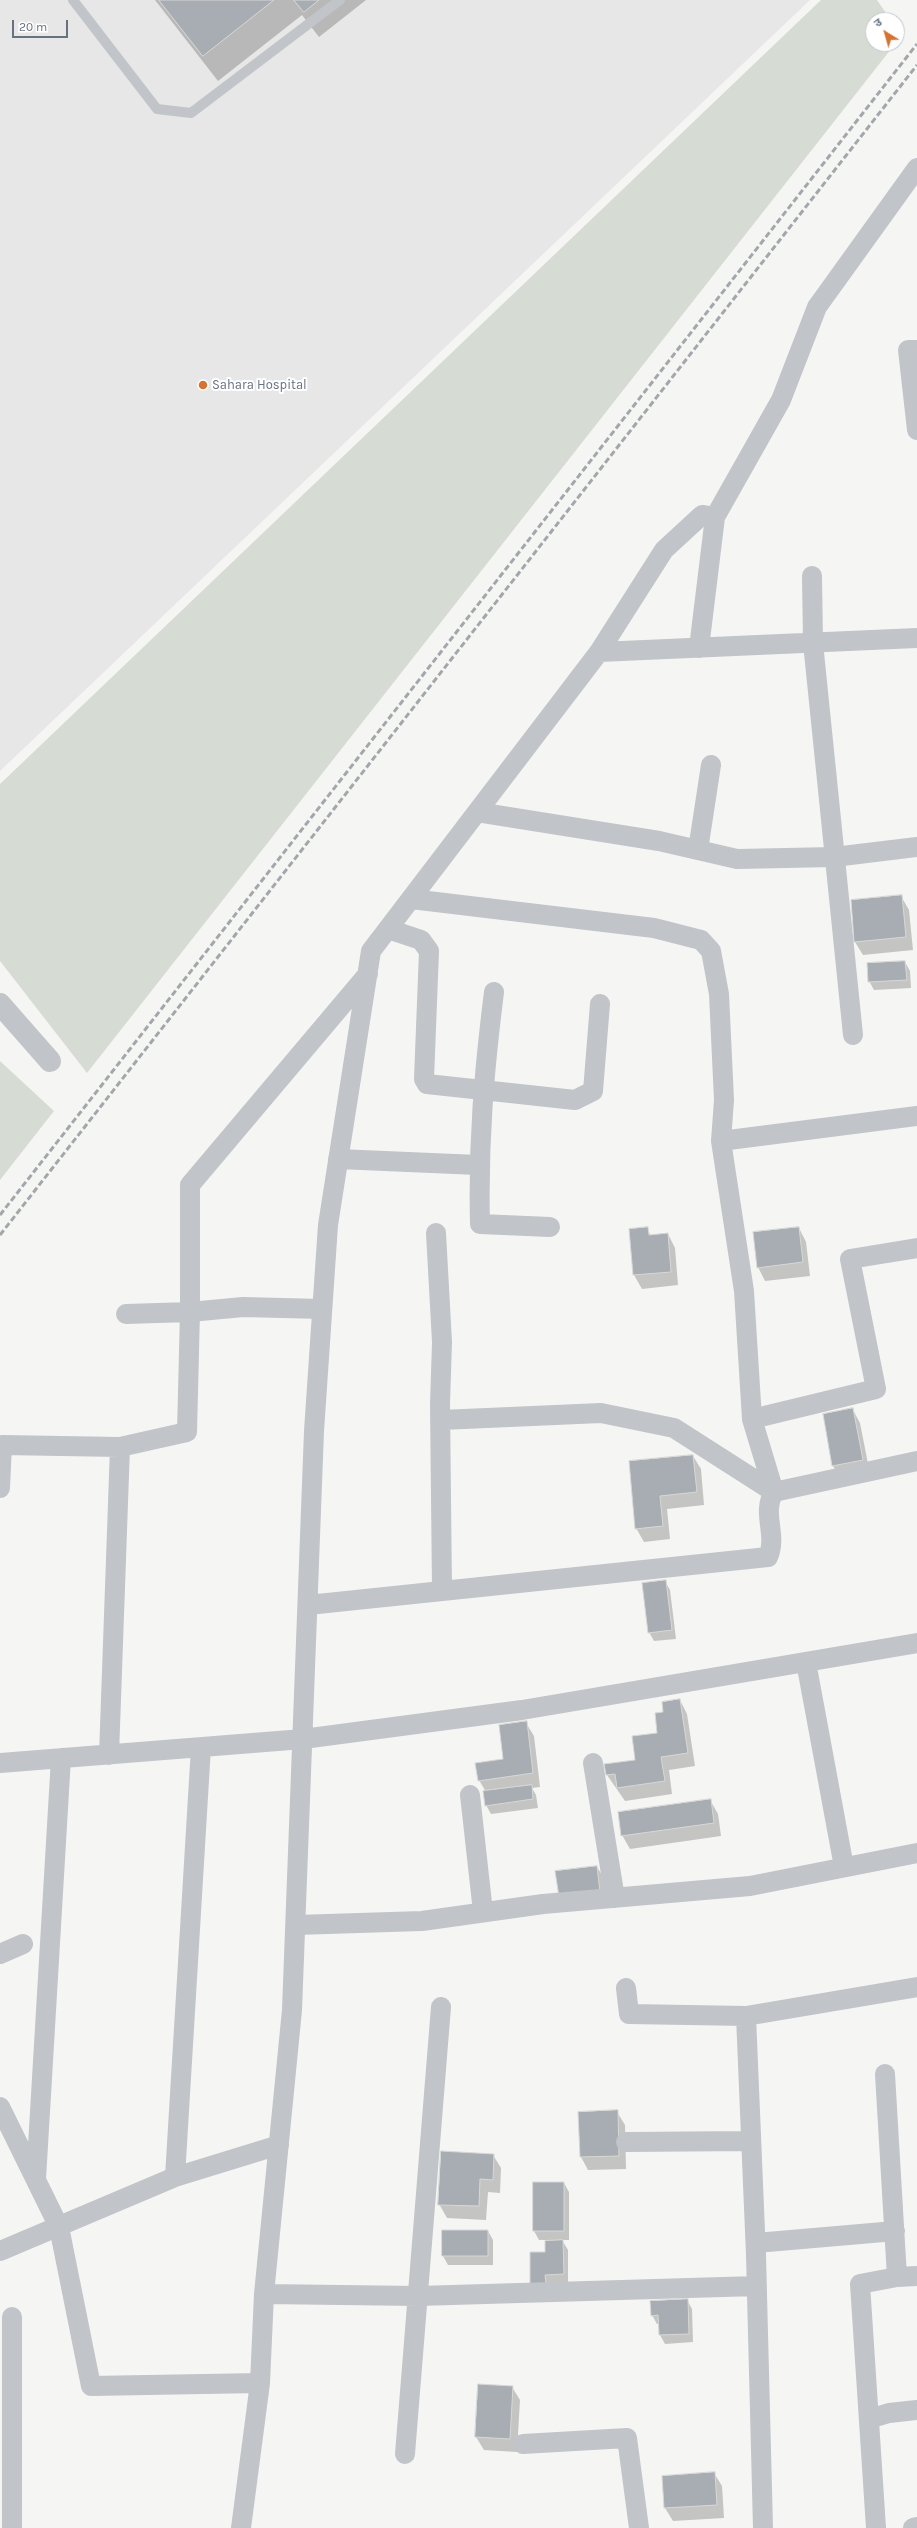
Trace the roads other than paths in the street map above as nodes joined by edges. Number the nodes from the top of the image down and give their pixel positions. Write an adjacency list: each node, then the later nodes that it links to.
1 (73, 0): 2 (lane)
2 (340, 0)
3 (917, 168): 6 (street)
4 (917, 350): 5 (street)
5 (917, 430)
6 (715, 517): 10 (street); 11 (street)
7 (812, 576): 9 (street)
8 (917, 638): 9 (street)
9 (813, 643): 10 (street); 16 (street)
10 (699, 648): 11 (street)
11 (599, 652): 13 (street)
12 (711, 765): 15 (street)
13 (477, 812): 15 (street); 17 (street)
14 (917, 847): 16 (street)
15 (698, 850): 16 (street)
16 (834, 857): 23 (street)
17 (411, 899): 18 (street); 27 (street)
18 (388, 929): 19 (street); 25 (street)
19 (368, 974): 28 (street); 34 (street)
20 (494, 992): 25 (street)
21 (0, 1004): 24 (street)
22 (600, 1004): 25 (street)
23 (853, 1035)
24 (50, 1061)
25 (482, 1090): 29 (street)
26 (917, 1116): 27 (street)
27 (721, 1141): 36 (street)
28 (338, 1159): 29 (street); 33 (street)
29 (478, 1165): 30 (street)
30 (550, 1227)
31 (436, 1233): 37 (street)
32 (917, 1248): 36 (street)
33 (322, 1310): 34 (street); 43 (street)
34 (190, 1312): 35 (street); 38 (street)
35 (126, 1314)
36 (752, 1419): 41 (street)
37 (441, 1420): 41 (street); 42 (street)
38 (120, 1447): 40 (street); 48 (street)
39 (917, 1461): 41 (street)
40 (0, 1488)
41 (774, 1492): 42 (street)
42 (442, 1591): 43 (street)
43 (308, 1605): 46 (street)
44 (917, 1643): 45 (street)
45 (806, 1662): 46 (street); 54 (street)
46 (303, 1739): 47 (street); 57 (street)
47 (201, 1747): 48 (street); 69 (street)
48 (109, 1755): 49 (street)
49 (61, 1758): 50 (street); 70 (street)
50 (0, 1763)
51 (593, 1763): 55 (street)
52 (470, 1795): 56 (street)
53 (917, 1852): 54 (street)
54 (844, 1867): 55 (street)
55 (615, 1898): 56 (street)
56 (483, 1912): 57 (street)
57 (296, 1925): 68 (street)
58 (23, 1944): 59 (street)
59 (0, 1954)
60 (917, 1986): 63 (street)
61 (626, 1988): 63 (street)
62 (441, 2007): 79 (street)
63 (746, 2016): 66 (street)
64 (885, 2074): 72 (street)
65 (0, 2108): 70 (street)
66 (751, 2141): 67 (street); 73 (street)
67 (626, 2142)
68 (279, 2145): 69 (street); 78 (street)
69 (175, 2177): 71 (street)
70 (36, 2181): 71 (street)
71 (59, 2227): 74 (street); 81 (street)
72 (894, 2231): 73 (street); 76 (street)
73 (756, 2243): 77 (street)
74 (0, 2251)
75 (917, 2276): 76 (street)
76 (897, 2277): 83 (street)
77 (757, 2286): 79 (street); 90 (street)
78 (264, 2294): 79 (street); 81 (street)
79 (418, 2296): 85 (street)
80 (12, 2317): 87 (street)
81 (260, 2382): 88 (street)
82 (917, 2410): 83 (street)
83 (869, 2419): 91 (street)
84 (523, 2444): 89 (street)
85 (405, 2454)
86 (917, 2527): 92 (street)
87 (12, 2528)
88 (241, 2528)
89 (638, 2528)
90 (763, 2528)
91 (876, 2528)
92 (913, 2528)

